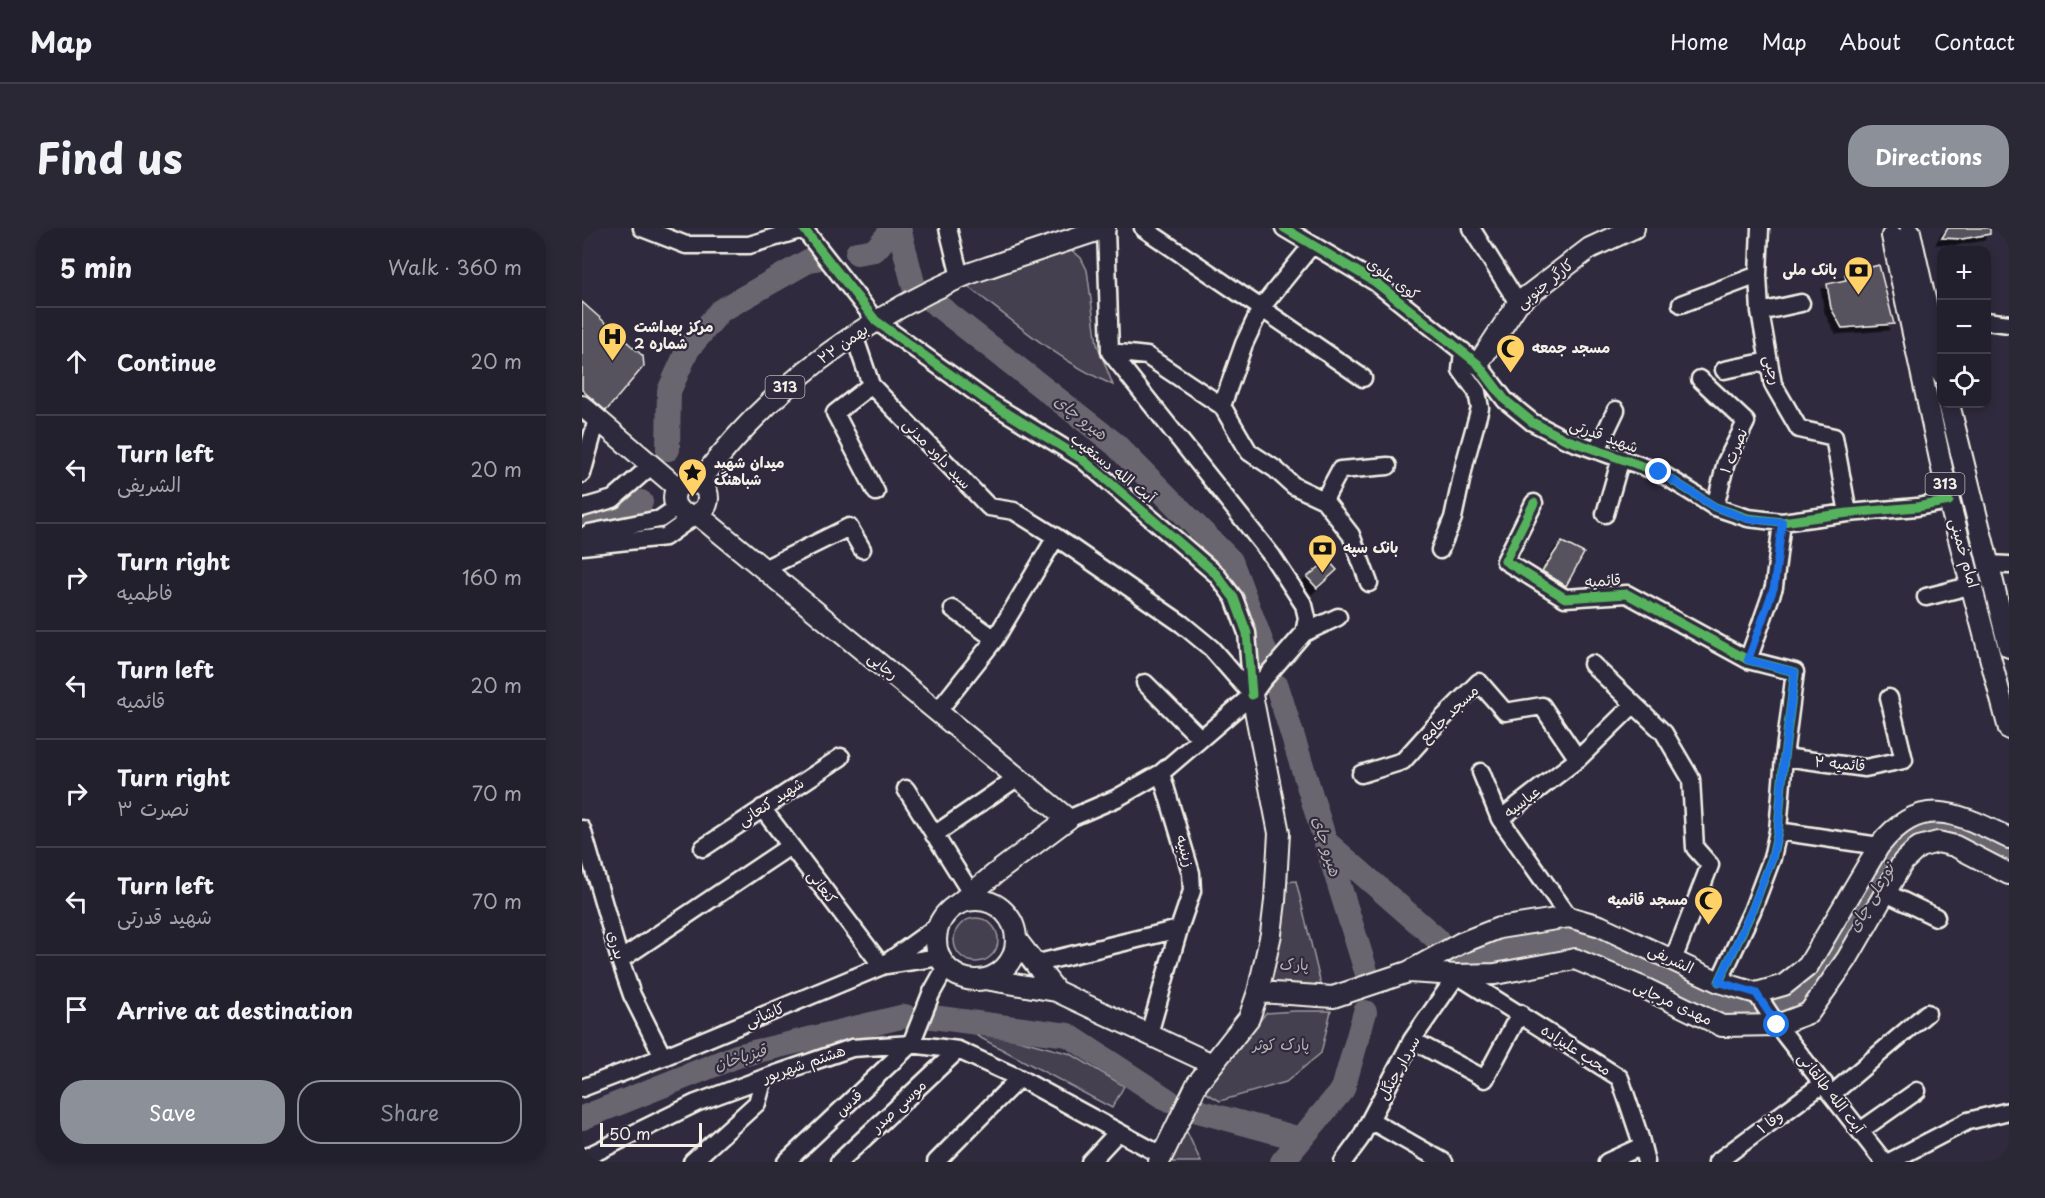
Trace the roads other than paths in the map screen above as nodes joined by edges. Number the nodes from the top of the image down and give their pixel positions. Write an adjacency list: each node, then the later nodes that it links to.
1 (642, 228): 9 (street)
2 (948, 228): 13 (street)
3 (1106, 228): 13 (main road, 313); 25 (street)
4 (1143, 228): 17 (street)
5 (1284, 228): 11 (street, کوی علوی)
6 (1471, 228): 14 (street)
7 (1634, 228): 14 (main road, کارگر جنوبی)
8 (1760, 228): 12 (street, رجبی)
9 (803, 229): 19 (street, آیت الله دستغیب)
10 (1899, 231): 20 (main road, امام خمینی / 313); 46 (main road, امام خمینی / 313)
11 (1312, 245): 17 (street); 24 (street, کوی علوی)
12 (1758, 275): 16 (street); 18 (street, رجبی)
13 (960, 277): 19 (main road, 313)
14 (1518, 303): 28 (main road, کارگر جنوبی)
15 (1801, 303): 18 (street)
16 (1681, 304)
17 (1261, 308): 30 (street); 33 (street)
18 (1760, 312): 27 (street, رجبی)
19 (884, 316): 23 (main road, ۲۲ بهمن / 313); 74 (street, آیت الله دستغیب)
20 (1935, 322): 26 (main road, امام خمینی / 313)
21 (1991, 322): 22 (street)
22 (2009, 324)
23 (854, 335): 32 (street, سید داود مدنی); 42 (main road, ۲۲ بهمن / 313)
24 (1463, 351): 28 (street, کوی علوی); 59 (street)
25 (1110, 352): 33 (street); 68 (street)
26 (1939, 354)
27 (1769, 361): 29 (street); 51 (street, رجبی)
28 (1478, 364): 37 (street, شهید قدرتی)
29 (1724, 370)
30 (1363, 378)
31 (1700, 379): 48 (street, نصرت ۱)
32 (871, 385): 44 (street); 55 (street, سید داود مدنی)
33 (1222, 406): 45 (street)
34 (1950, 408): 60 (main road, امام خمینی / 313)
35 (1616, 410): 37 (street)
36 (590, 412): 39 (main road); 41 (street)
37 (1597, 450): 38 (street, شهید قدرتی)
38 (1621, 458): 48 (street, شهید قدرتی); 53 (street)
39 (652, 465): 43 (main road); 49 (street)
40 (1388, 466): 45 (street)
41 (582, 474)
42 (698, 484): 43 (main road); 52 (main road)
43 (678, 488): 50 (main road)
44 (876, 492)
45 (1324, 500): 63 (street)
46 (1949, 501): 51 (street, شهید قدرتی); 64 (main road, امام خمینی / 313)
47 (1534, 503): 71 (street, قائمیه)
48 (1715, 507): 54 (street, شهید قدرتی)
49 (582, 508)
50 (676, 508): 52 (main road); 56 (street)
51 (1848, 513): 54 (street, شهید قدرتی)
52 (697, 514): 57 (street); 62 (main road, رجایی)
53 (1605, 514)
54 (1782, 522): 71 (street)
55 (1056, 537): 69 (street); 74 (street, سید داود مدنی)
56 (582, 538)
57 (582, 546)
58 (862, 549): 62 (street)
59 (1440, 550)
60 (1988, 564): 61 (street); 70 (main road, امام خمینی / 313)
61 (2009, 565)
62 (764, 569): 77 (main road, رجایی)
63 (1369, 583)
64 (1973, 585): 65 (street); 78 (main road, امام خمینی / 313)
65 (1926, 597)
66 (953, 609): 69 (street)
67 (1338, 617): 68 (street)
68 (1304, 633): 74 (street)
69 (995, 639): 77 (street)
70 (2009, 647)
71 (1748, 660): 81 (street, قائمیه)
72 (1592, 664): 76 (street)
73 (1145, 683): 79 (street)
74 (1257, 688): 79 (street); 118 (main road, آیت الله دستغیب)
75 (1889, 698): 81 (street, قائمیه ۲)
76 (1633, 705): 82 (street, عباسیه); 109 (street)
77 (938, 711): 86 (main road, رجایی)
78 (2009, 729)
79 (1200, 738): 84 (street)
80 (841, 757): 88 (street, شهید کنعانی)
81 (1784, 757): 92 (street)
82 (1578, 759): 85 (street, مسجد جامع); 90 (street, عباسیه)
83 (1481, 772): 90 (street)
84 (1161, 773): 89 (street); 106 (street, زینبیه)
85 (1360, 774)
86 (1018, 777): 89 (main road, رجایی); 93 (street)
87 (906, 789): 93 (street)
88 (762, 808): 95 (street, کنعانی); 97 (street, شهید کنعانی)
89 (1068, 819): 98 (main road)
90 (1500, 819): 103 (street, عباسیه)
91 (582, 829): 108 (street, بدری)
92 (1778, 831): 96 (street); 116 (street)
93 (934, 835): 101 (street)
94 (2009, 838): 96 (main road)
95 (790, 846): 108 (street); 112 (street, کنعانی)
96 (1879, 846): 119 (main road)
97 (702, 848)
98 (996, 873): 101 (main road); 102 (main road)
99 (2009, 874): 100 (main road, مهدی مرجایی)
100 (1886, 893): 104 (street); 122 (main road, مهدی مرجایی)
101 (965, 898): 102 (main road); 105 (main road)
102 (1002, 909): 107 (main road)
103 (1569, 917): 109 (main road, الشریفی); 113 (main road, الشریفی)
104 (1936, 917)
105 (939, 925): 110 (main road); 112 (street, کاشانی)
106 (1179, 930): 111 (street); 123 (street, زینبیه)
107 (1016, 939): 111 (main road); 115 (main road)
108 (620, 960): 127 (street, بدری)
109 (1673, 960): 116 (main road, الشریفی)
110 (943, 962): 112 (street); 115 (main road); 125 (street)
111 (1034, 964): 117 (main road)
112 (882, 966): 127 (street, کاشانی)
113 (1408, 972): 114 (main road, مهدی مرجایی); 118 (main road)
114 (1457, 975): 120 (street, محب علیزاده); 122 (main road, مهدی مرجایی); 124 (street, سردار جنگل)
115 (985, 979): 117 (main road)
116 (1719, 982): 119 (main road, الشریفی)
117 (1056, 991): 123 (main road)
118 (1258, 992): 128 (main road, آیت الله دستغیب)
119 (1756, 993): 122 (street, آیت الله طالقانی)
120 (1520, 1013): 124 (street); 138 (street, محب علیزاده)
121 (1927, 1013): 132 (street, وفا ۱)
122 (1777, 1025): 132 (street, آیت الله طالقانی)
123 (1149, 1034): 128 (main road)
124 (1412, 1040): 135 (street, سردار جنگل)
125 (911, 1044): 126 (street, هشتم شهریور); 129 (street, هشتم شهریور); 142 (street, قدس)
126 (958, 1050): 130 (street, هشتم شهریور); 143 (street, موسی صدر)
127 (663, 1057): 131 (street, کاشانی)
128 (1212, 1064): 139 (main road, آیت الله دستغیب)
129 (764, 1078): 140 (street, هشتم شهریور); 141 (street)
130 (1019, 1078): 137 (street, هشتم شهریور); 144 (street)
131 (582, 1088)
132 (1828, 1089): 136 (street, آیت الله طالقانی); 149 (street, وفا ۱)
133 (1917, 1091): 136 (street)
134 (2009, 1110): 151 (street)
135 (1370, 1120): 146 (street, سردار جنگل); 147 (street)
136 (1860, 1131): 150 (street, آیت الله طالقانی)
137 (1119, 1132): 139 (street, هشتم شهریور); 145 (street)
138 (1644, 1154): 148 (street)
139 (1160, 1159)
140 (583, 1160)
141 (692, 1162)
142 (786, 1162)
143 (839, 1162)
144 (936, 1162)
145 (1090, 1162)
146 (1343, 1162)
147 (1444, 1162)
148 (1607, 1162)
149 (1717, 1162)
150 (1884, 1162)
151 (1889, 1162)

